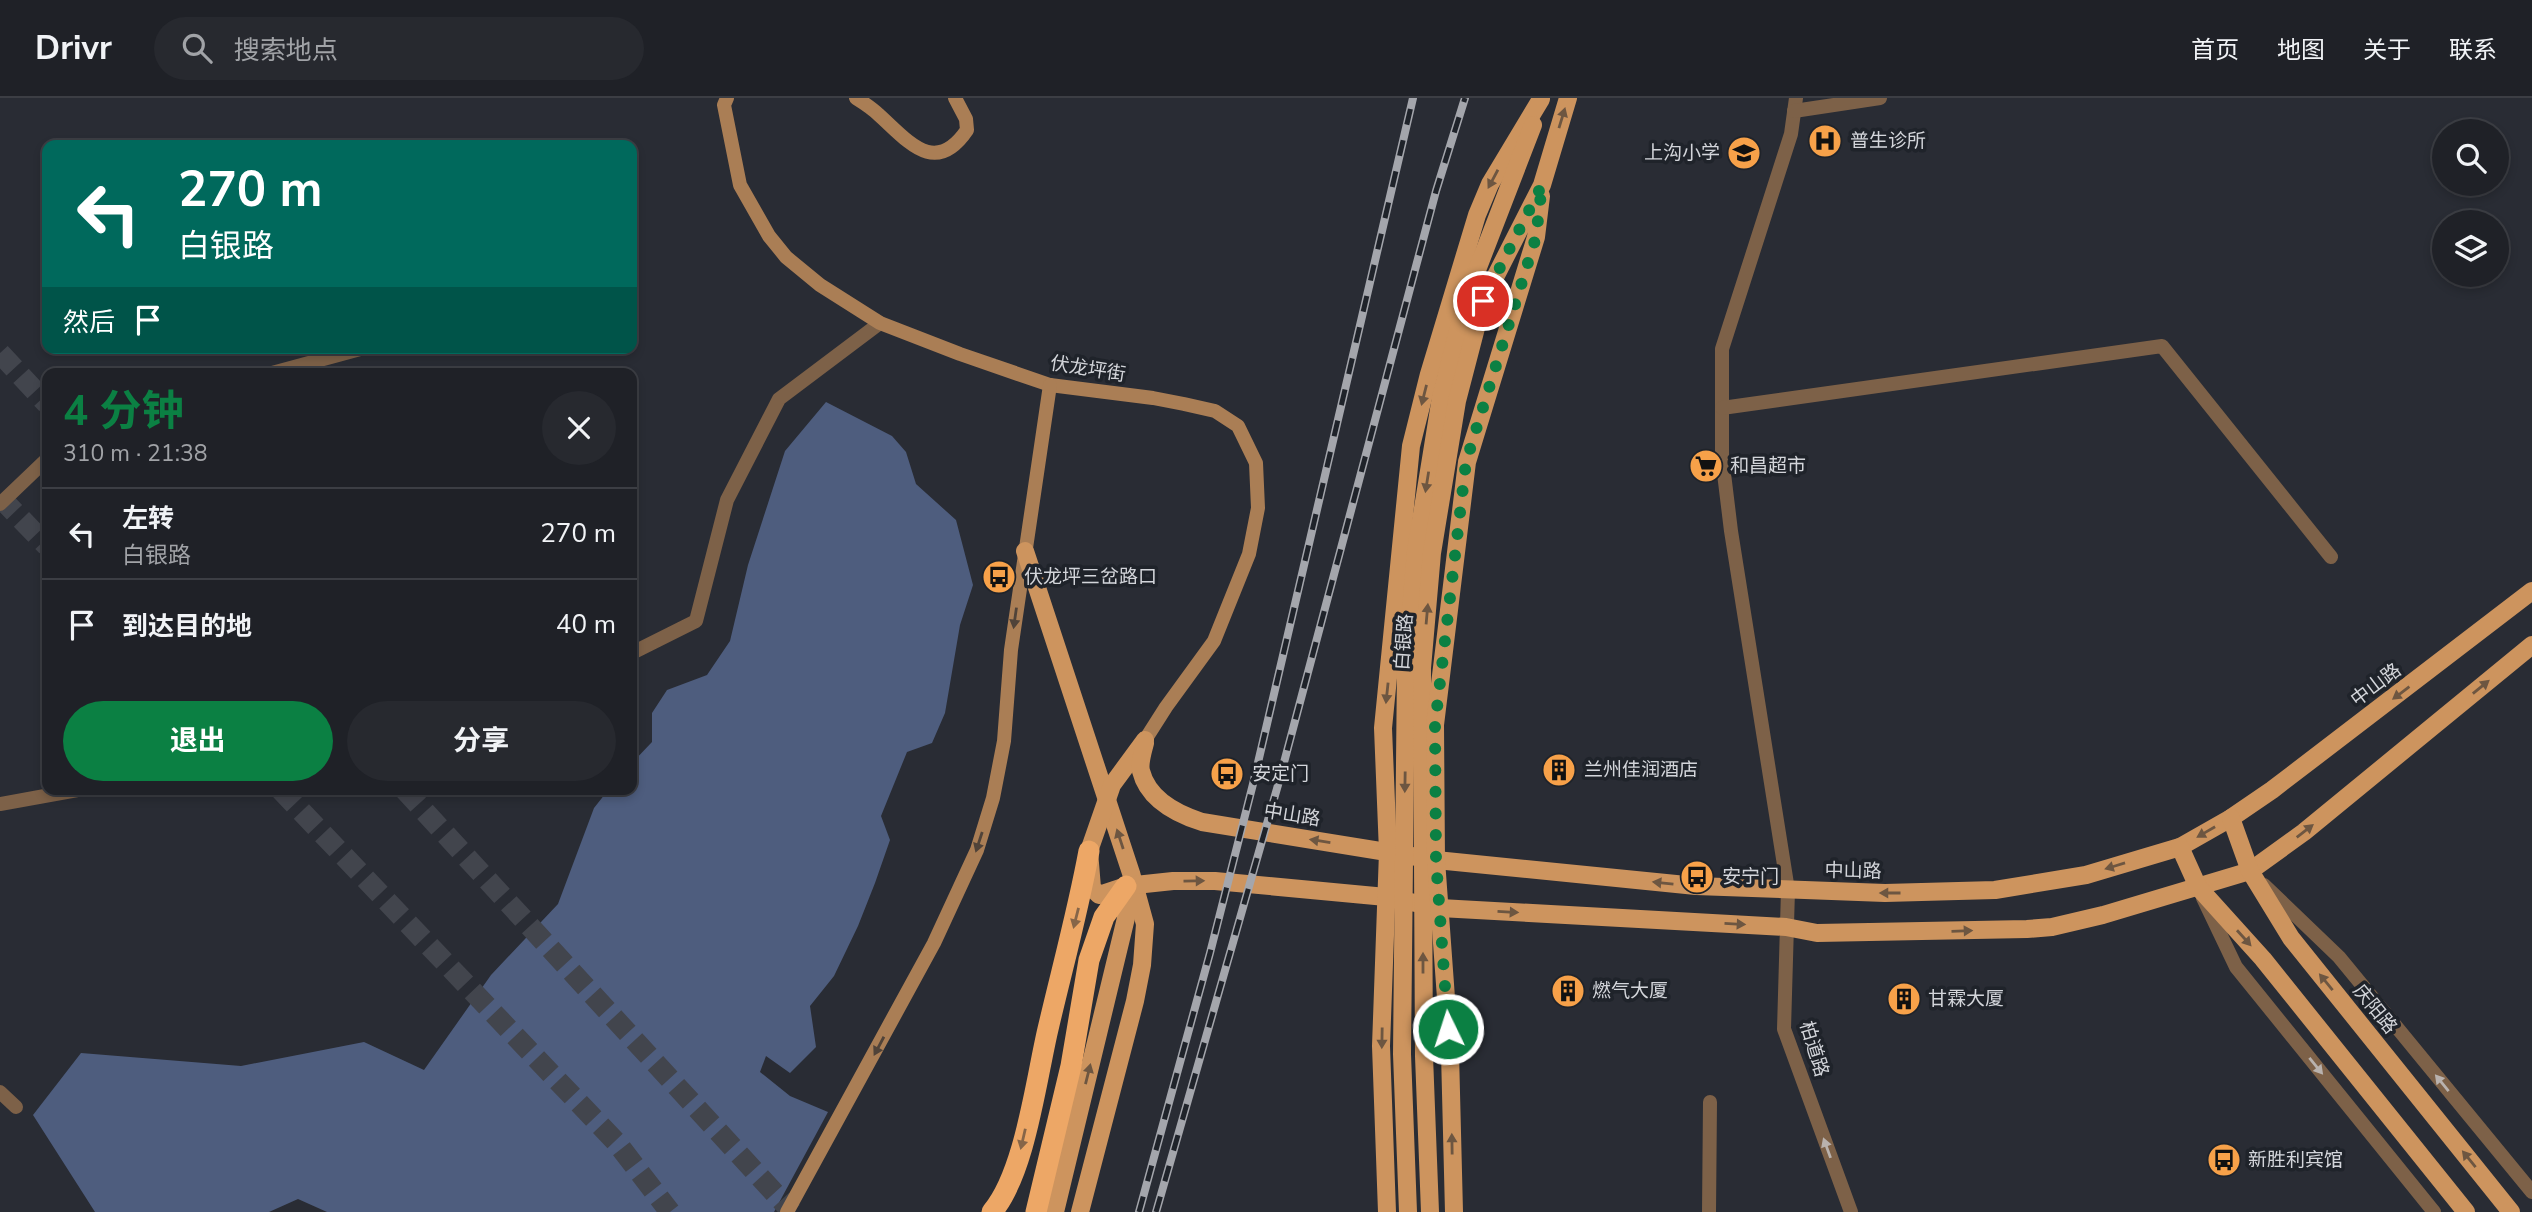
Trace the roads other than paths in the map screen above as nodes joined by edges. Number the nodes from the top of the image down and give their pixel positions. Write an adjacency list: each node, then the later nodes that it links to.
1 (727, 98): 10 (main road, 伏龙坪街)
2 (856, 98): 3 (main road)
3 (955, 98)
4 (1568, 98): 8 (main road, 白银路, one-way to 4)
5 (1880, 98): 7 (street)
6 (1541, 99): 9 (main road, 白银路); 28 (main road, one-way to 28)
7 (1795, 105): 14 (street, 柏道路)
8 (1542, 185): 9 (main road, 白银路); 29 (main road)
9 (1475, 298): 47 (main road, 白银路, one-way to 47); 48 (main road, 白银路, one-way to 9)
10 (880, 323): 13 (main road, 伏龙坪街); 21 (street)
11 (342, 354): 12 (street)
12 (290, 368)
13 (1050, 386): 17 (main road); 22 (main road, 伏龙坪街)
14 (1722, 408): 18 (street); 33 (street, 柏道路)
15 (42, 464): 16 (street)
16 (0, 504)
17 (1024, 551): 41 (main road, one-way to 41); 45 (main road, one-way to 17)
18 (2331, 557)
19 (2532, 591): 25 (main road, 中山路, one-way to 25)
20 (2532, 645): 30 (main road, one-way to 20)
21 (637, 650)
22 (1145, 740): 27 (main road); 28 (main road, 中山路, one-way to 22)
23 (50, 795): 24 (street)
24 (0, 804)
25 (2231, 818): 26 (main road, 中山路, one-way to 26); 30 (main road, 庆阳路)
26 (2180, 847): 32 (main road); 33 (main road, 中山路, one-way to 33)
27 (1089, 851): 31 (main road); 42 (highway, one-way to 42)
28 (1388, 852): 29 (main road, 中山路); 34 (main road)
29 (1436, 860): 33 (main road, 中山路, one-way to 29); 35 (main road)
30 (2250, 871): 32 (main road); 40 (street, one-way to 30); 54 (main road, 庆阳路, one-way to 30)
31 (1126, 887): 34 (main road, one-way to 34); 43 (highway); 44 (main road, one-way to 31)
32 (2199, 887): 36 (main road, one-way to 32); 52 (street, one-way to 52); 53 (main road, one-way to 53)
33 (1788, 890): 36 (street, 柏道路)
34 (1386, 897): 35 (main road); 46 (main road, one-way to 46)
35 (1440, 908): 36 (main road, one-way to 36); 49 (main road, one-way to 35)
36 (1786, 927): 51 (street, 柏道路, one-way to 36)
37 (0, 1092): 39 (street)
38 (1710, 1102): 50 (street)
39 (16, 1107)
40 (2532, 1192)
41 (787, 1212)
42 (992, 1212)
43 (1036, 1212)
44 (1055, 1212)
45 (1080, 1212)
46 (1387, 1212)
47 (1408, 1212)
48 (1430, 1212)
49 (1454, 1212)
50 (1709, 1212)
51 (1850, 1212)
52 (2434, 1212)
53 (2466, 1212)
54 (2511, 1212)

